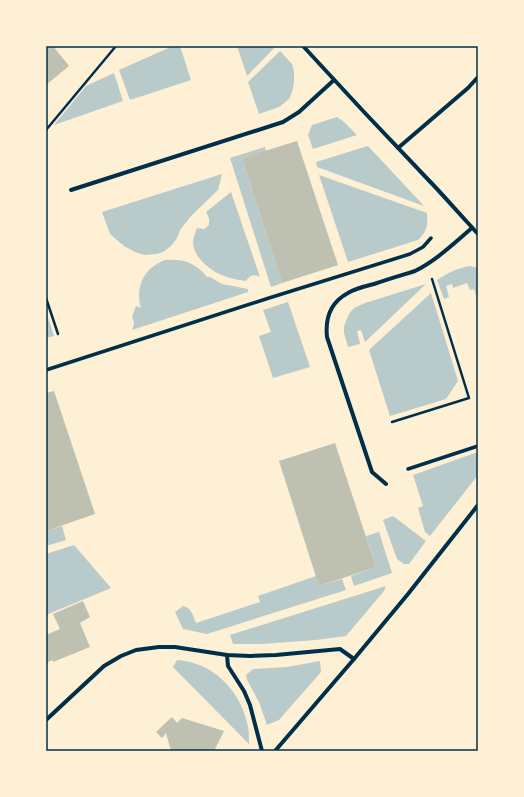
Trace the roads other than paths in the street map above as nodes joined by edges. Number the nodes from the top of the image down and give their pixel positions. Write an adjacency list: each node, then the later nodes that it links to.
1 (303, 46): 3 (street)
2 (478, 77): 4 (street)
3 (334, 80): 4 (street); 5 (street)
4 (398, 148): 6 (street)
5 (71, 190)
6 (472, 228): 7 (street); 12 (street)
7 (478, 234)
8 (431, 238): 9 (street)
9 (46, 370)
10 (478, 446): 11 (street)
11 (408, 469)
12 (386, 484)
13 (478, 505): 15 (street)
14 (227, 655): 15 (street); 16 (street); 17 (street)
15 (354, 659): 18 (street)
16 (46, 720)
17 (262, 751)
18 (275, 751)

